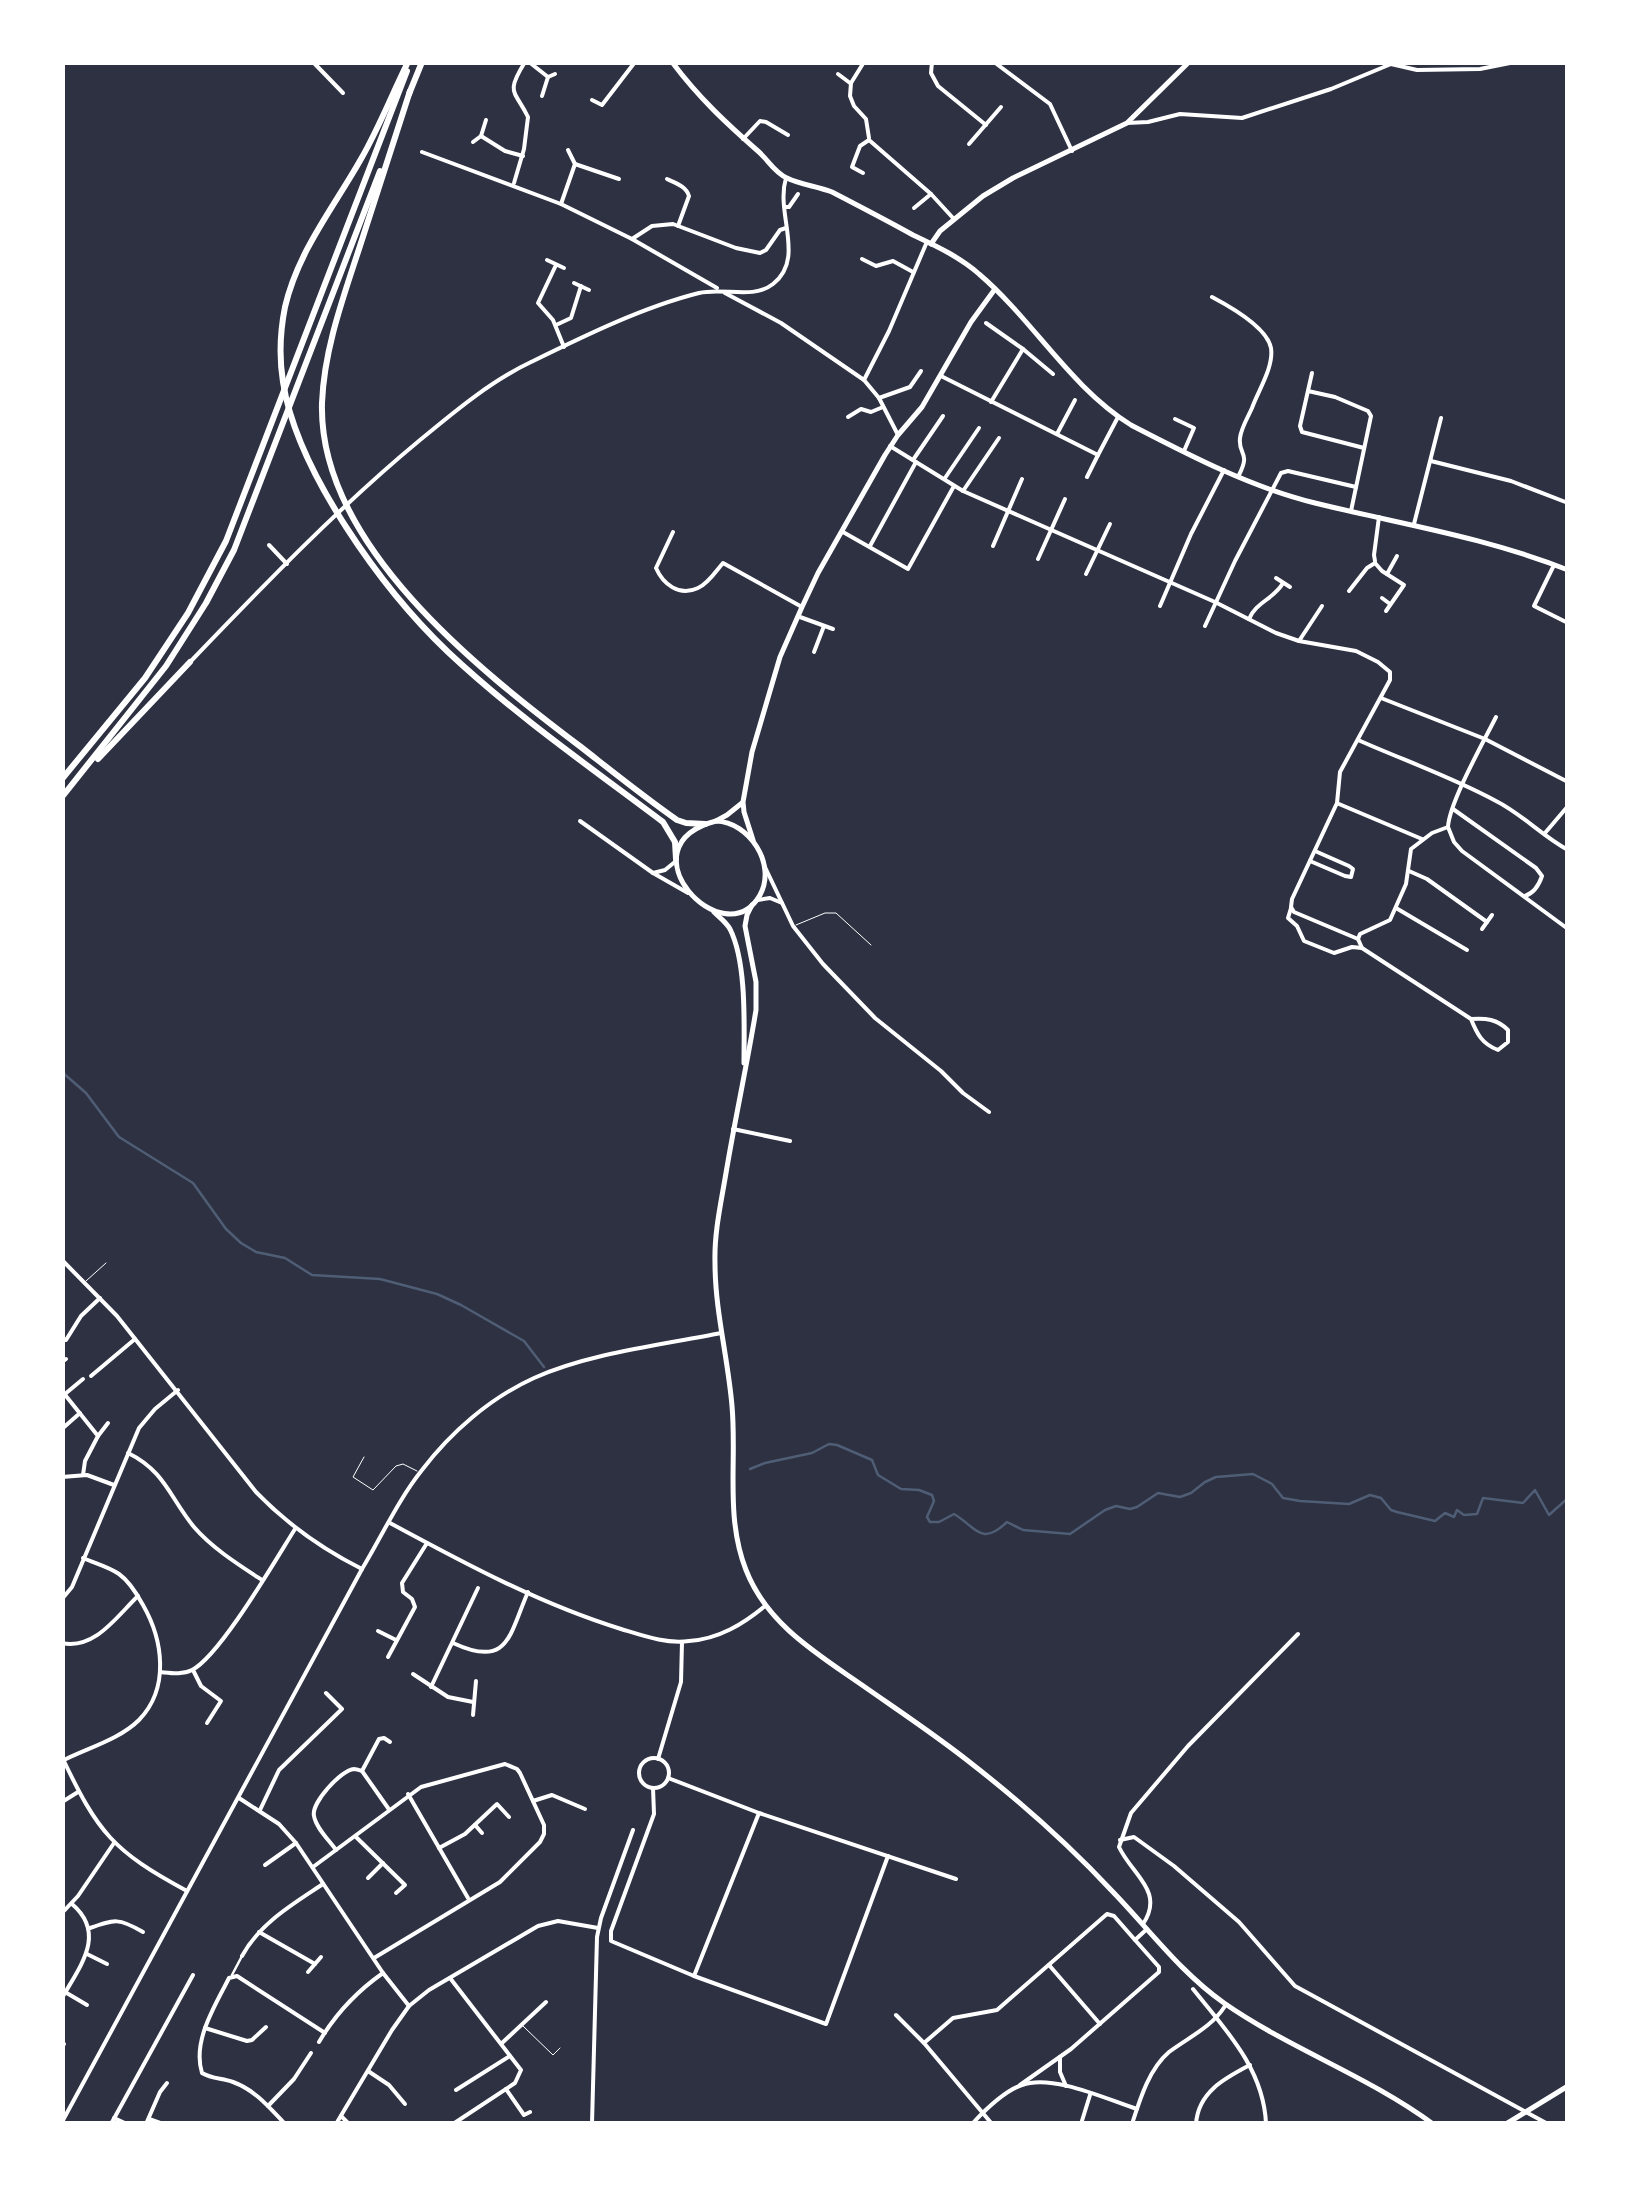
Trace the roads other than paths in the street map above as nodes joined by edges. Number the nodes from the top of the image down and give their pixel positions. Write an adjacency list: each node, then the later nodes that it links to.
1 (313, 62): 17 (street)
2 (409, 62): 154 (highway); 171 (highway)
3 (422, 62): 16 (highway)
4 (527, 62): 14 (street); 39 (street)
5 (635, 62): 20 (street)
6 (672, 62): 32 (main road)
7 (864, 62): 15 (street)
8 (932, 62): 29 (street)
9 (994, 62): 24 (street)
10 (1188, 62): 23 (main road)
11 (1515, 62): 27 (street)
12 (555, 74): 14 (street)
13 (838, 74): 15 (street)
14 (548, 77): 18 (street)
15 (851, 83): 33 (street)
16 (410, 90): 157 (highway); 164 (highway)
17 (342, 93)
18 (542, 96)
19 (592, 100): 20 (street)
20 (602, 105): 25 (street)
21 (1064, 106): 24 (street)
22 (1001, 107): 29 (street)
23 (1141, 110): 27 (street); 28 (main road)
24 (1055, 111): 37 (street)
25 (597, 112)
26 (486, 120): 31 (street)
27 (1148, 122): 28 (street)
28 (1127, 123): 37 (main road)
29 (986, 125): 35 (street)
30 (788, 135): 32 (street)
31 (480, 136): 34 (street); 39 (street)
32 (744, 139): 42 (main road)
33 (870, 140): 41 (street); 47 (street)
34 (474, 142)
35 (969, 144)
36 (568, 150): 40 (street)
37 (1072, 151): 51 (main road)
38 (422, 152): 45 (street)
39 (522, 156): 45 (street)
40 (575, 164): 43 (street); 48 (street)
41 (863, 173)
42 (786, 178): 49 (street); 55 (main road)
43 (619, 179)
44 (667, 179): 52 (street)
45 (513, 185): 48 (street)
46 (798, 194): 49 (street)
47 (931, 194): 50 (street); 51 (street)
48 (560, 204): 54 (street)
49 (784, 207): 53 (street)
50 (914, 208)
51 (954, 218): 55 (main road)
52 (678, 226): 53 (street); 54 (street)
53 (786, 228): 65 (street)
54 (632, 239): 65 (street)
55 (929, 243): 60 (street); 63 (main road)
56 (547, 260): 58 (street)
57 (862, 260): 60 (street)
58 (556, 265): 59 (street); 68 (street)
59 (564, 268)
60 (912, 272): 75 (street)
61 (574, 283): 62 (street)
62 (581, 286): 64 (street); 68 (street)
63 (995, 289): 74 (main road); 83 (main road)
64 (589, 290)
65 (720, 290): 69 (street); 75 (street)
66 (1212, 297): 99 (street)
67 (986, 322): 70 (street)
68 (556, 326): 69 (street)
69 (564, 347): 124 (street)
70 (1023, 349): 73 (street); 79 (street)
71 (921, 371): 77 (street)
72 (1312, 373): 76 (street)
73 (1054, 374)
74 (941, 376): 79 (street); 90 (main road)
75 (864, 380): 77 (street)
76 (1308, 391): 93 (street); 93 (street)
77 (878, 398): 80 (street)
78 (1074, 400): 89 (street)
79 (991, 402): 89 (street)
80 (883, 407): 82 (street); 90 (street)
81 (944, 416): 96 (street)
82 (848, 417)
83 (1118, 417): 94 (main road); 95 (street)
84 (1441, 418): 97 (street)
85 (1175, 419): 88 (street)
86 (1197, 421): 88 (street)
87 (980, 428): 102 (street)
88 (1194, 428): 94 (street)
89 (1057, 434): 95 (street)
90 (898, 435): 92 (main road)
91 (998, 438): 106 (street)
92 (890, 446): 96 (street); 115 (main road)
93 (1364, 448): 104 (street)
94 (1184, 451): 98 (main road)
95 (1098, 455): 100 (street)
96 (914, 461): 102 (street); 119 (street)
97 (1430, 461): 108 (street); 113 (street)
98 (1224, 470): 99 (main road); 130 (street)
99 (1239, 476): 105 (main road)
100 (1087, 477)
101 (1022, 479): 109 (street)
102 (944, 480): 103 (street)
103 (954, 486): 106 (street); 119 (street)
104 (1356, 488): 105 (street); 110 (street)
105 (1271, 490): 110 (main road); 135 (street)
106 (962, 491): 109 (street)
107 (1064, 499): 114 (street)
108 (1568, 503)
109 (1008, 511): 114 (street); 118 (street)
110 (1350, 511): 111 (main road)
111 (1380, 517): 113 (main road); 123 (street)
112 (1110, 524): 120 (street)
113 (1414, 524): 125 (main road)
114 (1052, 530): 120 (street); 122 (street)
115 (841, 531): 119 (street); 139 (main road)
116 (673, 532): 139 (street)
117 (269, 545): 124 (street)
118 (993, 546)
119 (869, 547)
120 (1097, 550): 127 (street); 130 (street)
121 (1397, 556): 128 (street)
122 (1038, 559)
123 (1375, 562): 128 (street); 133 (street)
124 (286, 564): 149 (street)
125 (1554, 565): 126 (main road); 143 (street)
126 (1568, 570)
127 (1086, 574)
128 (1387, 574): 136 (street)
129 (1276, 578): 131 (street)
130 (1169, 582): 135 (street); 137 (street)
131 (1283, 583): 132 (street); 142 (street)
132 (1290, 587)
133 (1361, 591)
134 (1382, 598): 136 (street)
135 (1215, 602): 142 (street); 145 (street)
136 (1390, 604): 140 (street)
137 (1160, 606)
138 (1322, 606): 147 (street)
139 (802, 608): 141 (main road)
140 (1386, 611)
141 (798, 616): 144 (street); 158 (main road)
142 (1250, 619): 147 (street)
143 (1568, 623)
144 (824, 626): 146 (street); 148 (street)
145 (1204, 626)
146 (833, 629)
147 (1299, 641): 150 (street)
148 (814, 652)
149 (190, 662): 157 (highway)
150 (1380, 698): 152 (street); 153 (street)
151 (1496, 717): 153 (street)
152 (1358, 740): 156 (street); 159 (street)
153 (1485, 740): 155 (street); 156 (street)
154 (62, 779)
155 (1568, 782)
156 (1463, 786): 161 (street); 166 (street)
157 (64, 795)
158 (743, 802): 163 (main road); 168 (main road)
159 (1337, 803): 167 (street); 170 (street)
160 (1568, 806): 166 (street)
161 (1453, 809): 165 (street); 177 (street)
162 (580, 821): 175 (street)
163 (716, 821): 164 (main road); 168 (main road)
164 (705, 824): 171 (main road)
165 (1448, 827): 167 (street); 177 (street)
166 (1544, 834): 169 (street)
167 (1422, 839): 174 (street)
168 (753, 840): 172 (main road)
169 (1568, 850)
170 (1314, 851): 173 (street); 173 (street)
171 (676, 860): 175 (street); 176 (main road)
172 (762, 861): 178 (main road); 179 (street)
173 (1310, 861): 180 (street)
174 (1409, 871): 181 (street); 184 (street)
175 (652, 873): 176 (street)
176 (692, 895): 182 (main road)
177 (1524, 896): 187 (street)
178 (754, 903): 179 (street); 182 (main road); 195 (main road)
179 (782, 903): 185 (street)
180 (1292, 907): 188 (street); 192 (street)
181 (1396, 908): 188 (street); 191 (street)
182 (711, 910): 195 (main road)
183 (1492, 915): 184 (street)
184 (1487, 922): 186 (street)
185 (794, 926): 190 (lane); 196 (street)
186 (1482, 928)
187 (1568, 928)
188 (1358, 939): 192 (street)
189 (1464, 939): 191 (street)
190 (870, 946)
191 (1460, 946): 193 (street)
192 (1362, 948): 194 (street)
193 (1467, 950)
194 (1471, 1019): 194 (street)
195 (744, 1078): 197 (main road)
196 (989, 1112)
197 (734, 1129): 198 (street); 203 (main road)
198 (790, 1140)
199 (62, 1260): 201 (street)
200 (106, 1263): 201 (lane)
201 (84, 1282): 202 (street)
202 (100, 1298): 204 (street); 205 (street)
203 (721, 1333): 216 (street); 230 (main road)
204 (62, 1338)
205 (136, 1339): 206 (street); 208 (street)
206 (91, 1376)
207 (83, 1379): 209 (street)
208 (178, 1390): 214 (street); 221 (street)
209 (64, 1392): 210 (street)
210 (80, 1412): 212 (street); 213 (street)
211 (108, 1423): 213 (street)
212 (64, 1428)
213 (98, 1436): 218 (street)
214 (128, 1453): 219 (street); 225 (street)
215 (364, 1457): 216 (lane)
216 (420, 1472): 220 (street)
217 (62, 1476): 218 (street)
218 (84, 1476): 219 (street)
219 (114, 1485): 223 (street)
220 (390, 1523): 222 (street); 224 (street)
221 (296, 1529): 224 (street); 225 (street)
222 (427, 1543): 227 (street); 233 (street)
223 (83, 1558): 228 (street); 229 (street)
224 (362, 1569): 255 (street)
225 (262, 1580): 238 (street)
226 (478, 1588): 234 (street)
227 (528, 1592): 234 (street); 235 (street)
228 (138, 1596): 236 (street); 239 (street)
229 (62, 1599)
230 (765, 1606): 235 (street); 284 (main road)
231 (378, 1631): 233 (street)
232 (1298, 1634): 267 (street)
233 (397, 1641): 237 (street)
234 (454, 1642): 242 (street)
235 (682, 1642): 249 (street)
236 (62, 1643)
237 (388, 1657)
238 (193, 1670): 239 (street); 246 (street)
239 (160, 1672): 248 (street)
240 (413, 1674): 242 (street)
241 (476, 1681): 244 (street)
242 (431, 1686): 244 (street)
243 (326, 1694): 260 (street)
244 (474, 1702): 245 (street)
245 (473, 1714)
246 (207, 1723)
247 (390, 1742): 250 (street)
248 (63, 1758): 253 (street)
249 (658, 1759): 251 (street); 252 (street)
250 (362, 1770): 258 (street); 271 (street)
251 (668, 1778): 252 (street); 261 (street)
252 (653, 1788): 300 (street)
253 (78, 1792): 257 (street); 269 (street)
254 (408, 1794): 256 (street); 258 (street); 270 (street)
255 (239, 1798): 260 (street); 279 (street)
256 (533, 1801): 259 (street); 281 (street)
257 (62, 1802)
258 (389, 1809): 266 (street)
259 (585, 1809)
260 (260, 1810): 268 (street)
261 (759, 1812): 272 (street); 300 (street)
262 (509, 1817): 263 (street)
263 (475, 1825): 265 (street); 270 (street)
264 (634, 1830): 286 (street)
265 (482, 1833)
266 (355, 1836): 271 (street); 273 (street)
267 (1120, 1840): 284 (street); 337 (street)
268 (296, 1842): 274 (street); 275 (street)
269 (114, 1843): 279 (street); 282 (street)
270 (439, 1848): 281 (street)
271 (336, 1850): 275 (street)
272 (888, 1856): 277 (street); 300 (street)
273 (383, 1864): 276 (street); 280 (street)
274 (265, 1865)
275 (313, 1867): 278 (street)
276 (368, 1878)
277 (956, 1880)
278 (323, 1884): 288 (street); 293 (street)
279 (187, 1891): 342 (street)
280 (396, 1893)
281 (469, 1900): 293 (street)
282 (72, 1904): 283 (street); 285 (street)
283 (62, 1913)
284 (1145, 1926): 289 (street); 306 (main road)
285 (90, 1928): 287 (street); 290 (street)
286 (598, 1928): 301 (street); 349 (street)
287 (143, 1932)
288 (259, 1932): 291 (street); 295 (street)
289 (1135, 1940): 296 (street); 312 (street)
290 (87, 1954): 294 (street); 304 (street)
291 (242, 1956): 299 (street)
292 (322, 1957): 295 (street)
293 (374, 1958): 298 (street)
294 (107, 1964)
295 (315, 1964): 297 (street)
296 (1049, 1965): 312 (street); 318 (street)
297 (308, 1972)
298 (383, 1973): 308 (street); 315 (street)
299 (231, 1976): 314 (street); 315 (street)
300 (694, 1976)
301 (450, 1978): 308 (street); 317 (street)
302 (196, 1984): 339 (street)
303 (1194, 1989): 310 (street)
304 (64, 1995): 307 (street)
305 (546, 2002): 311 (street)
306 (1226, 2004): 310 (street); 356 (main road)
307 (86, 2005)
308 (410, 2006): 324 (street)
309 (896, 2015): 318 (street)
310 (1217, 2018): 323 (street); 334 (street)
311 (522, 2024): 317 (street); 319 (lane)
312 (1100, 2024): 322 (street)
313 (266, 2027): 314 (street)
314 (205, 2028): 333 (street)
315 (325, 2032): 316 (street)
316 (320, 2042): 320 (street)
317 (501, 2044): 321 (street)
318 (924, 2044): 336 (street)
319 (560, 2048)
320 (312, 2053): 333 (street)
321 (510, 2056): 329 (street); 330 (street)
322 (1060, 2057): 326 (street); 327 (street)
323 (1250, 2065): 354 (street); 355 (street)
324 (368, 2071): 332 (street); 338 (street)
325 (167, 2083): 340 (street)
326 (1020, 2085): 327 (street); 336 (street)
327 (1066, 2086): 331 (street)
328 (1568, 2086): 337 (main road)
329 (506, 2089): 335 (street); 341 (street)
330 (456, 2090)
331 (1090, 2094): 334 (street); 352 (street)
332 (406, 2104)
333 (268, 2106): 345 (street)
334 (1137, 2109): 353 (street)
335 (530, 2112)
336 (983, 2112): 350 (street); 351 (street)
337 (1528, 2112): 357 (main road); 358 (street)
338 (341, 2116): 346 (street); 347 (street)
339 (112, 2121): 343 (street)
340 (148, 2121): 344 (street)
341 (461, 2121): 348 (street)
342 (62, 2122)
343 (127, 2124)
344 (163, 2124)
345 (285, 2124)
346 (336, 2124)
347 (349, 2124)
348 (453, 2124)
349 (592, 2124)
350 (972, 2124)
351 (992, 2124)
352 (1081, 2124)
353 (1132, 2124)
354 (1196, 2124)
355 (1266, 2124)
356 (1433, 2124)
357 (1506, 2124)
358 (1548, 2124)

